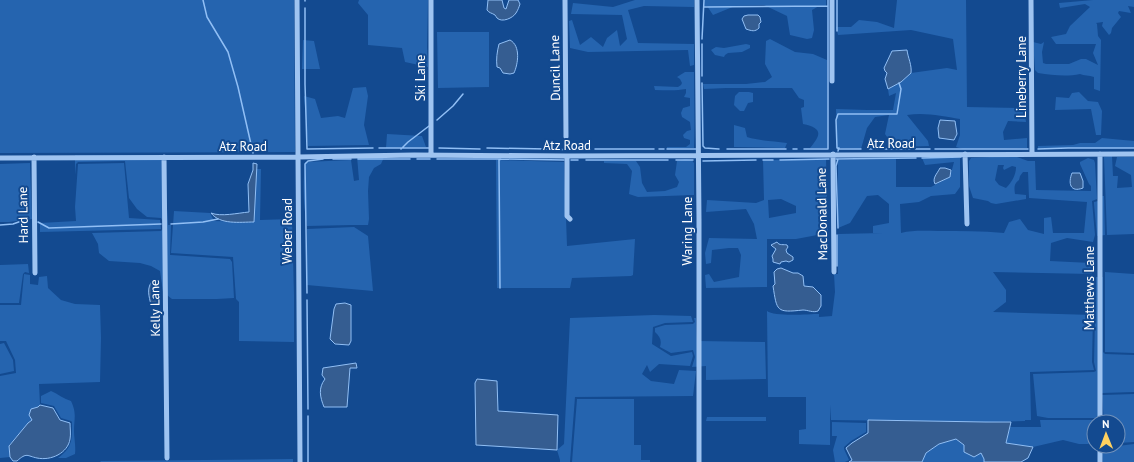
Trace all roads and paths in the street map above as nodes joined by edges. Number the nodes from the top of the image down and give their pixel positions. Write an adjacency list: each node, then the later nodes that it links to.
1 (297, 0): 19 (street, Weber Road)
2 (430, 0): 14 (street, Ski Lane)
3 (565, 0): 8 (street, Duncil Lane)
4 (697, 0): 15 (street, Waring Lane)
5 (832, 0): 7 (street)
6 (1031, 0): 11 (street, Lineberry Lane)
7 (832, 81)
8 (566, 137)
9 (833, 154): 10 (street, Atz Road); 15 (street, Atz Road); 23 (street, MacDonald Lane)
10 (965, 154): 11 (street, Atz Road); 22 (street)
11 (1032, 154): 12 (street, Atz Road)
12 (1100, 154): 13 (street, Atz Road); 25 (street, Matthews Lane)
13 (1134, 154)
14 (431, 155): 16 (street, Atz Road); 19 (street, Atz Road)
15 (698, 155): 16 (street, Atz Road); 28 (street, Waring Lane)
16 (567, 156): 21 (street)
17 (34, 157): 18 (street, Atz Road); 20 (street, Atz Road); 24 (street, Hard Lane)
18 (164, 157): 19 (street, Atz Road); 26 (street, Kelly Lane)
19 (298, 157): 27 (street, Weber Road)
20 (0, 158)
21 (570, 219)
22 (967, 224)
23 (834, 272)
24 (35, 273)
25 (1100, 414)
26 (167, 458)
27 (300, 462)
28 (699, 462)

